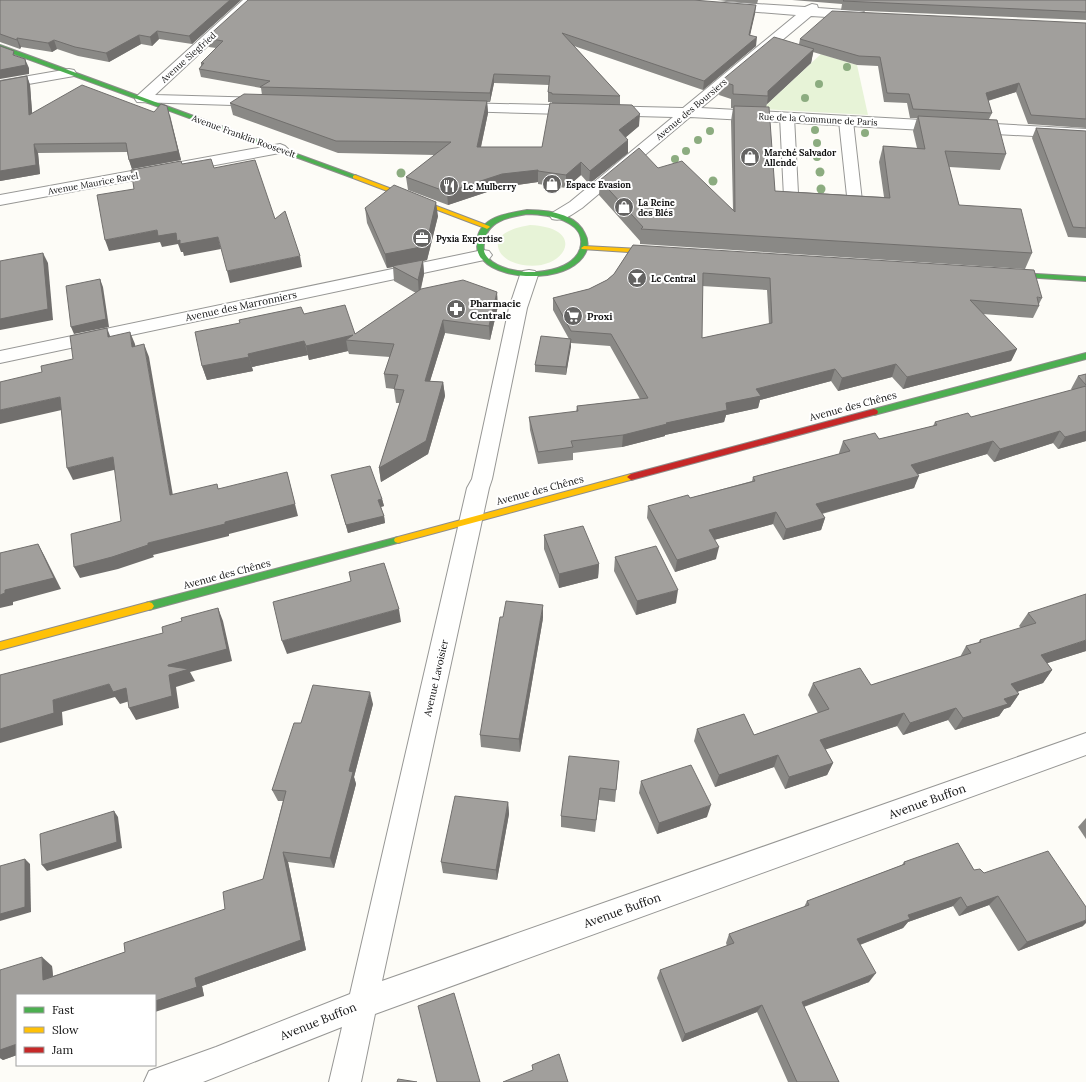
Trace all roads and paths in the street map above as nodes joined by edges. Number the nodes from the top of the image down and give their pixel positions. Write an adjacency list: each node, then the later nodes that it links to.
1 (251, 0): 9 (street, Avenue Siegfried)
2 (821, 0): 4 (street, Avenue des Boursiers)
3 (711, 5): 4 (street)
4 (806, 13): 5 (street); 12 (street, Avenue des Boursiers)
5 (874, 16)
6 (0, 47): 7 (street, Avenue Franklin Roosevelt)
7 (69, 73): 8 (street); 9 (street, Avenue Franklin Roosevelt)
8 (0, 85)
9 (142, 99): 10 (street); 16 (street, Avenue Franklin Roosevelt)
10 (278, 102)
11 (446, 106): 12 (street, Rue de la Commune de Paris)
12 (686, 112): 13 (street, Rue de la Commune de Paris); 18 (street, Avenue des Boursiers)
13 (786, 117): 14 (street, Rue de la Commune de Paris); 14 (lane)
14 (846, 121): 15 (street, Rue de la Commune de Paris)
15 (1086, 134)
16 (280, 149): 17 (street, Avenue Maurice Ravel); 19 (street, Avenue Franklin Roosevelt)
17 (0, 200)
18 (558, 216): 19 (street); 20 (street)
19 (487, 227): 22 (street)
20 (584, 248): 21 (street); 24 (street)
21 (671, 253)
22 (483, 255): 24 (street); 27 (street, Avenue des Marronniers)
23 (998, 273): 25 (street)
24 (529, 275): 28 (street, Avenue Lavoisier)
25 (1086, 279)
26 (1086, 356): 28 (street, Avenue des Chênes)
27 (0, 357)
28 (472, 519): 29 (street, Avenue des Chênes); 31 (street, Avenue Lavoisier)
29 (0, 646)
30 (1086, 744): 31 (street, Avenue Buffon)
31 (363, 1002): 32 (street, Avenue Buffon); 33 (street, Avenue Lavoisier)
32 (160, 1082)
33 (345, 1082)

